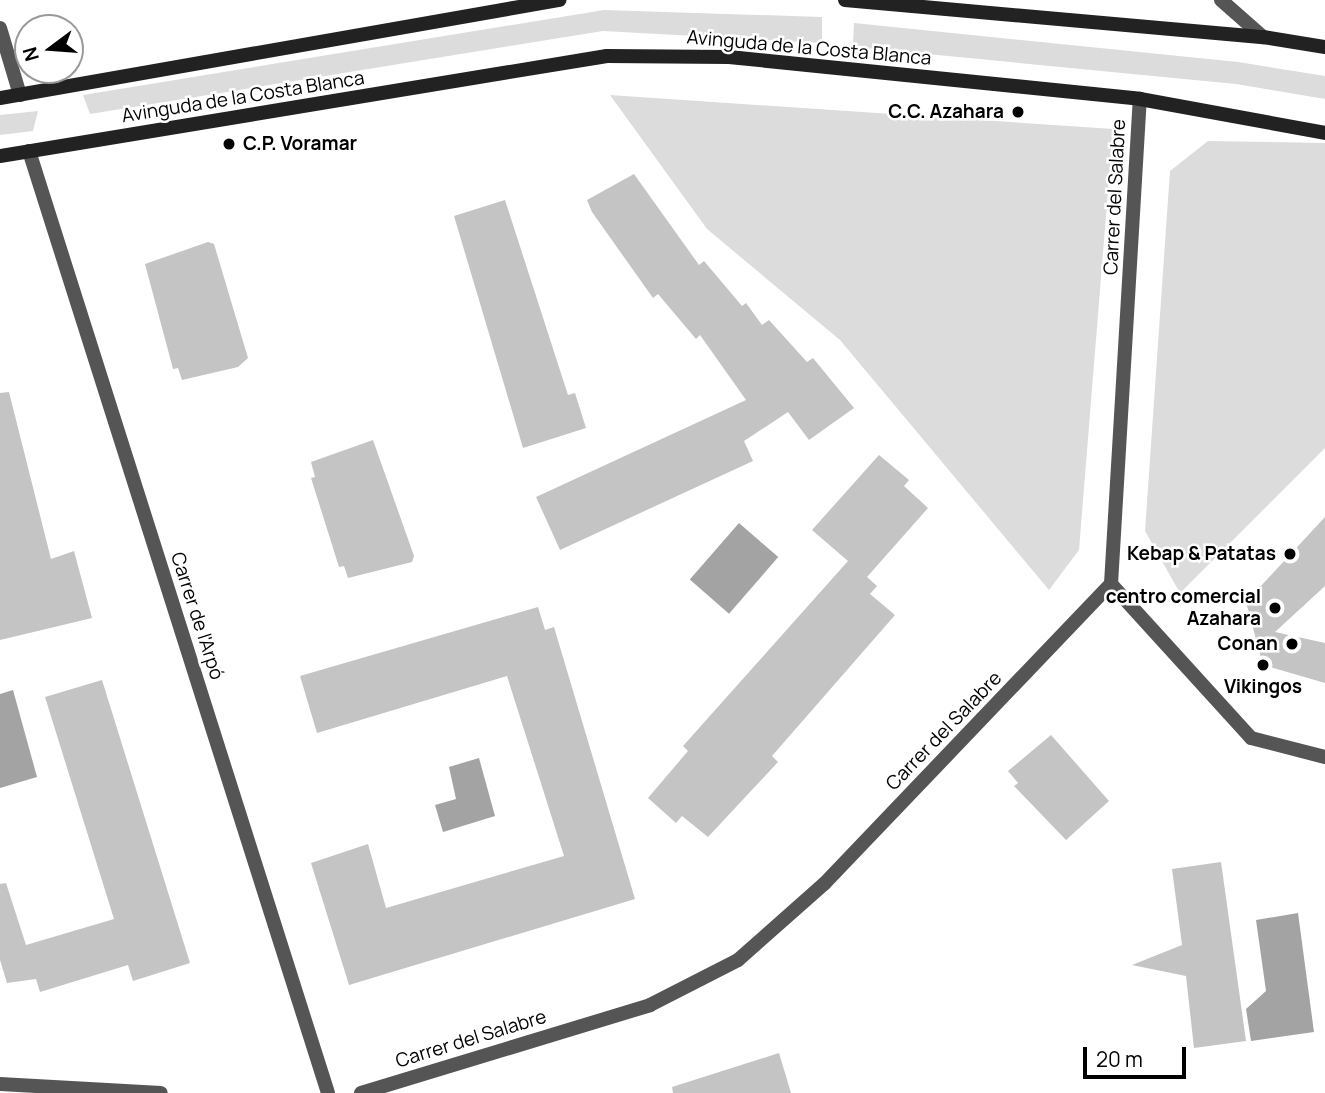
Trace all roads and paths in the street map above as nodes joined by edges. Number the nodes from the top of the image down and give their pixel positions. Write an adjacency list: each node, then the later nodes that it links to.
1 (559, 0): 7 (street, Avinguda de la Costa Blanca)
2 (845, 0): 5 (street)
3 (1221, 0): 5 (street)
4 (0, 28): 7 (street)
5 (1263, 37): 6 (street)
6 (1325, 47)
7 (20, 95): 8 (street, Avinguda de la Costa Blanca)
8 (0, 98)
9 (1140, 99): 10 (street, Avinguda de la Costa Blanca); 11 (street, Avinguda de la Costa Blanca); 13 (street, Carrer del Salabre)
10 (1325, 133)
11 (29, 151): 12 (street, Avinguda de la Costa Blanca); 17 (street, Carrer de l'Arpó)
12 (0, 156)
13 (1111, 584): 14 (street); 18 (street, Carrer del Salabre)
14 (1325, 757)
15 (0, 1084): 16 (street)
16 (161, 1093)
17 (327, 1093)
18 (361, 1093)

